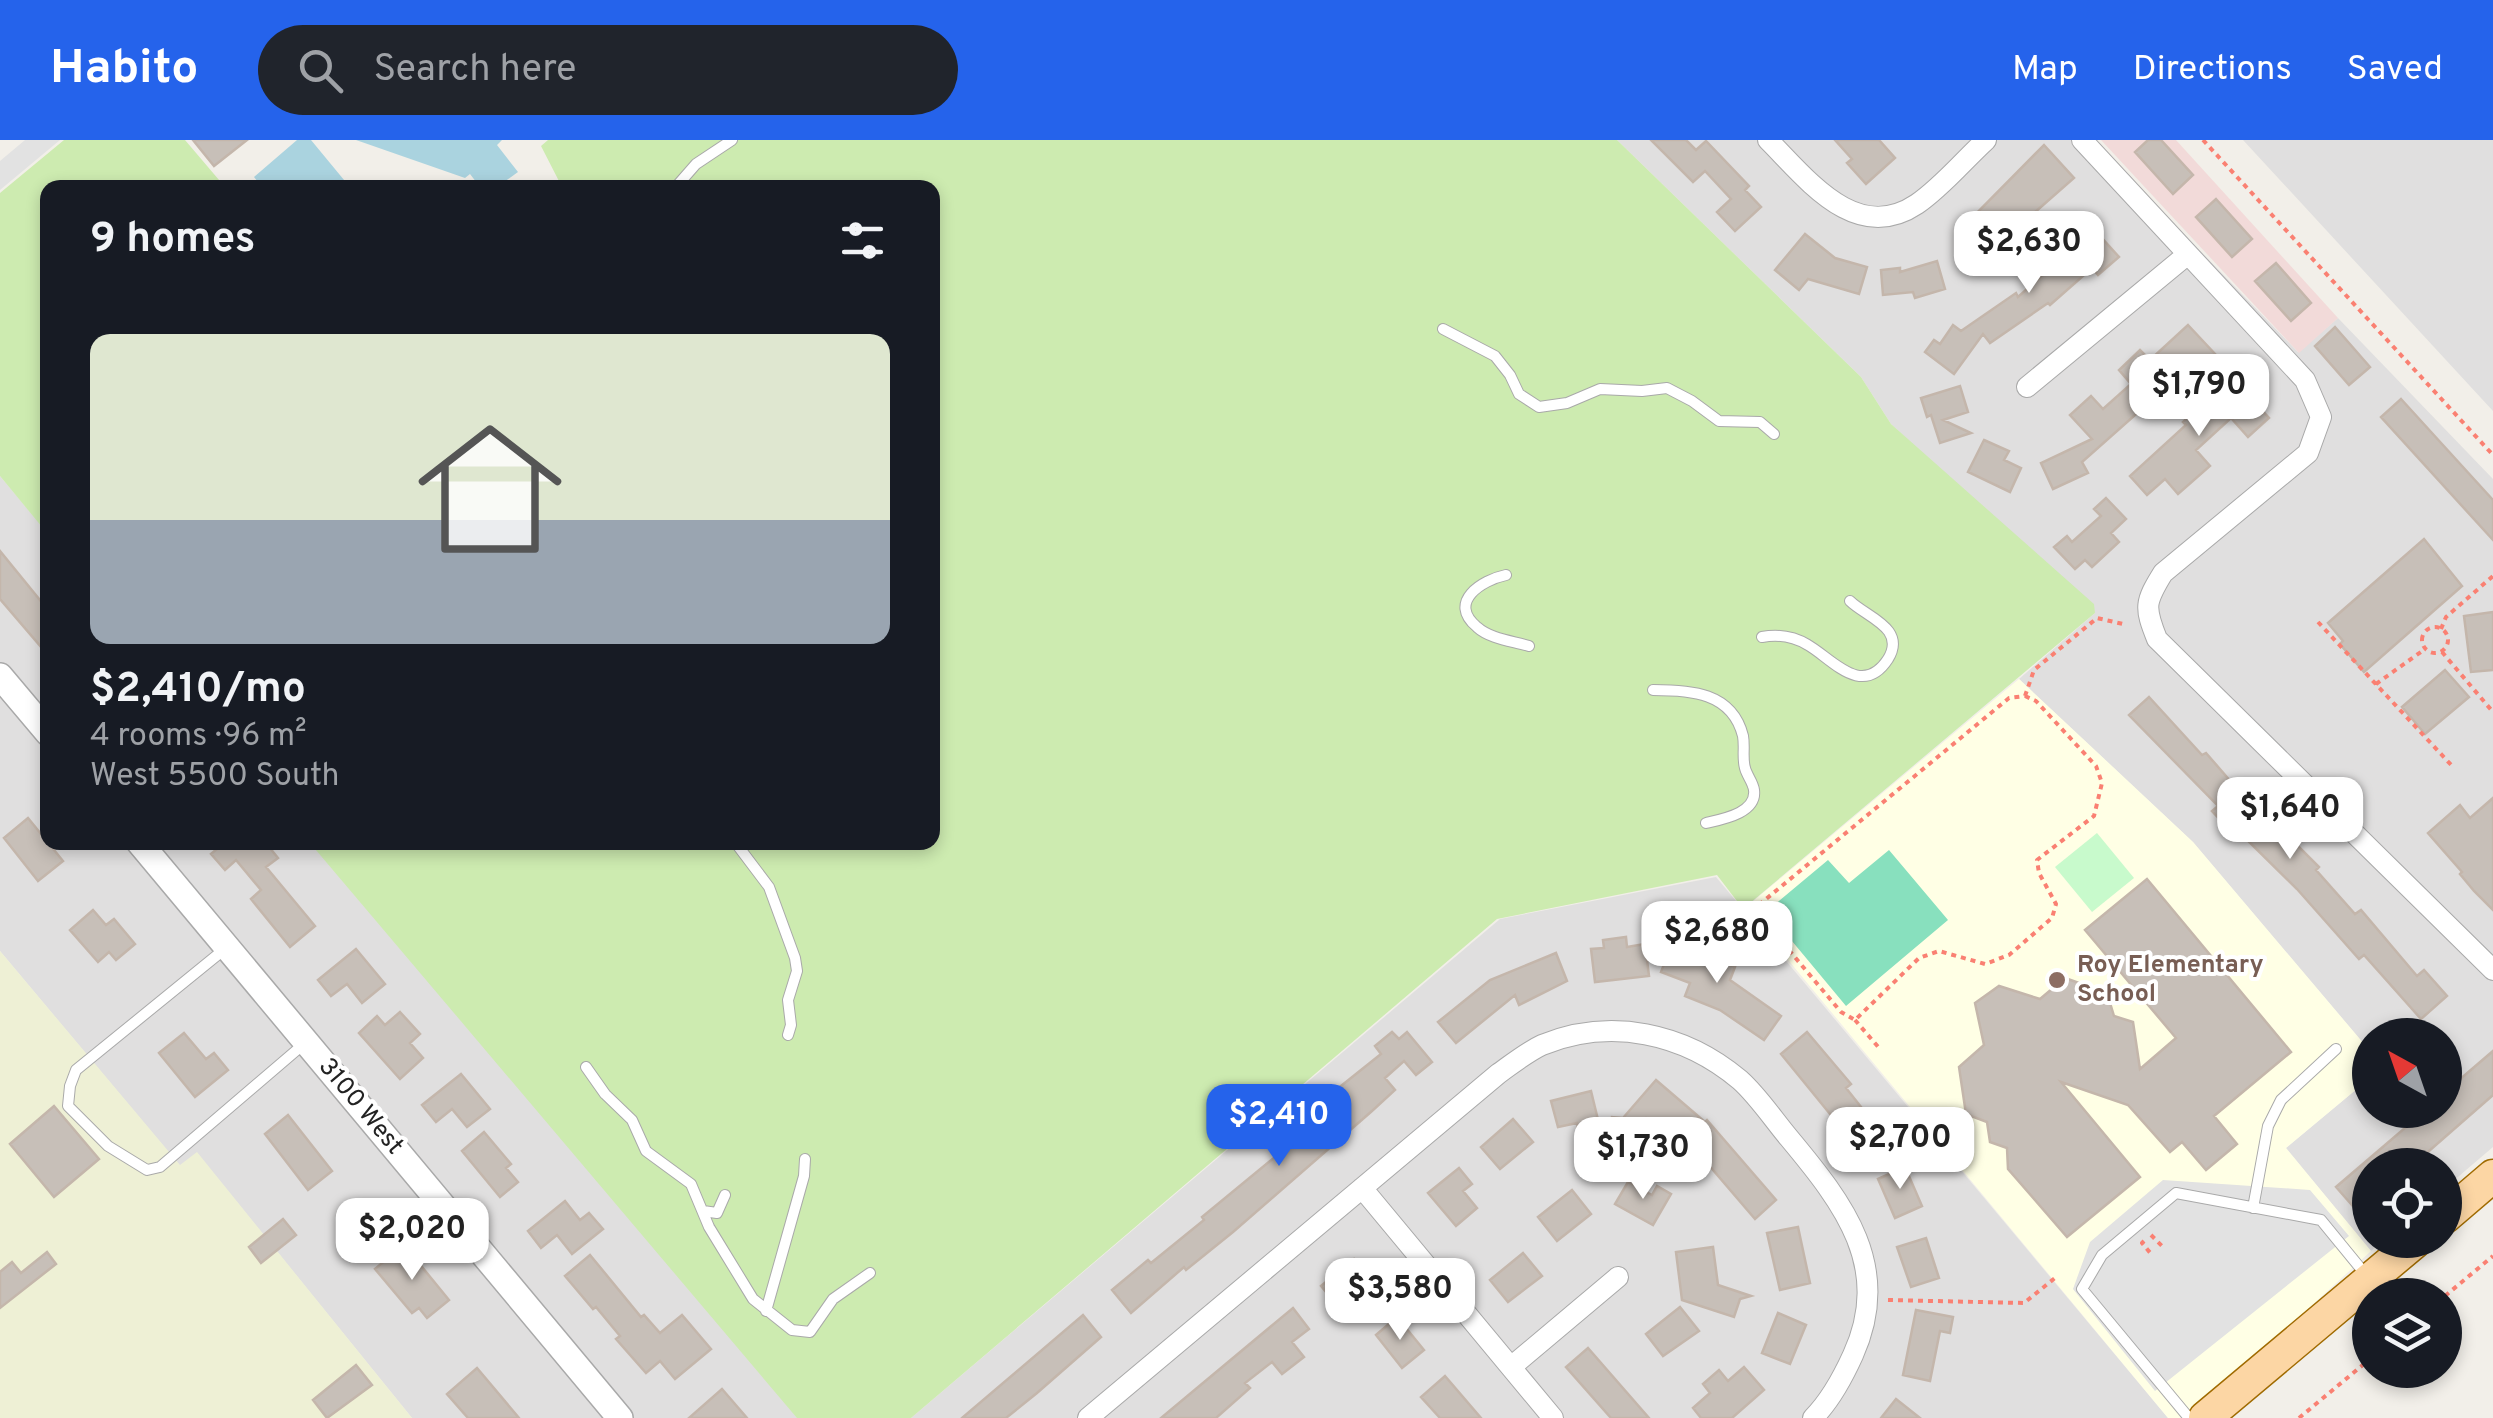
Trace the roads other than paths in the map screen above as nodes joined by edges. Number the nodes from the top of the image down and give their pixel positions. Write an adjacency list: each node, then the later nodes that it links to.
1 (732, 140): 5 (lane)
2 (1768, 140): 3 (street)
3 (1986, 140)
4 (2082, 140): 6 (street)
5 (682, 180)
6 (2188, 254): 8 (street); 21 (street)
7 (1443, 329): 9 (lane)
8 (2028, 387)
9 (1774, 434)
10 (1506, 576): 13 (lane)
11 (1850, 601): 12 (lane)
12 (1762, 637)
13 (1530, 646)
14 (0, 676): 16 (street)
15 (1653, 690): 17 (lane)
16 (40, 724)
17 (1706, 823)
18 (146, 850): 20 (street, 3100 West)
19 (741, 850): 22 (lane)
20 (226, 947): 23 (street, 3100 West); 23 (lane)
21 (2493, 970)
22 (788, 1035)
23 (306, 1042): 41 (street, 3100 West)
24 (2336, 1049): 31 (lane)
25 (586, 1067): 32 (lane)
26 (804, 1159): 39 (lane)
27 (2493, 1176): 30 (main road)
28 (1362, 1188): 40 (street); 42 (street); 44 (street)
29 (725, 1196): 32 (lane)
30 (2462, 1202)
31 (2253, 1208): 36 (lane); 45 (lane)
32 (703, 1211): 39 (lane)
33 (2396, 1258): 37 (main road)
34 (870, 1273): 39 (lane)
35 (1618, 1277): 40 (street)
36 (2368, 1278)
37 (2372, 1278)
38 (2352, 1295): 46 (main road)
39 (766, 1311)
40 (1510, 1367): 43 (street)
41 (620, 1418)
42 (1088, 1418)
43 (1553, 1418)
44 (1812, 1418)
45 (2189, 1418)
46 (2205, 1418)

